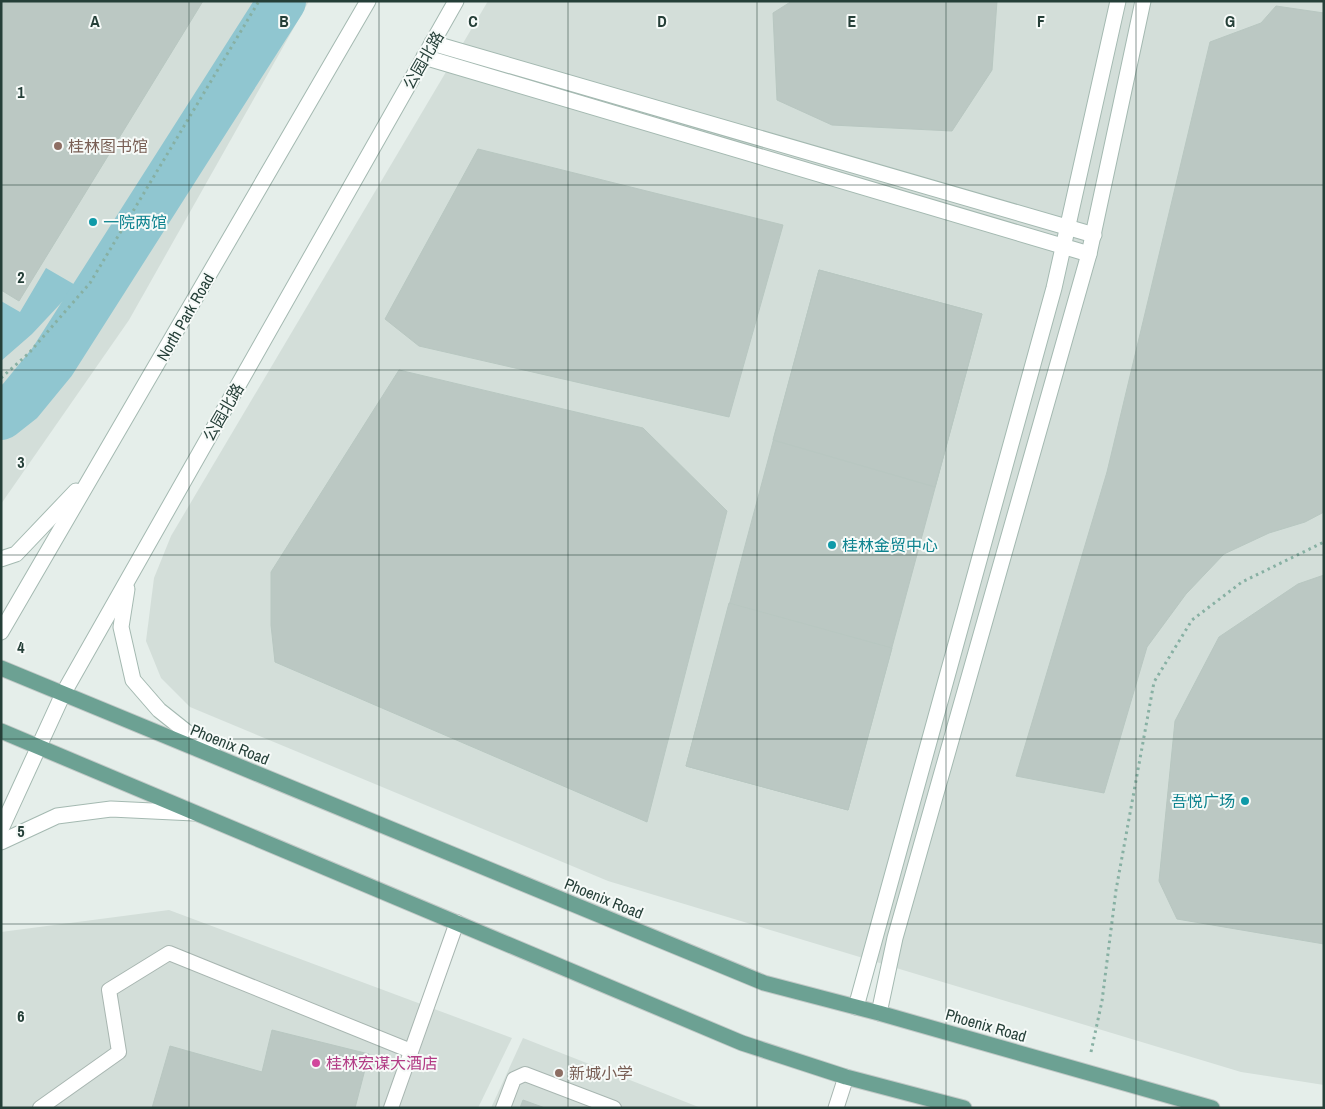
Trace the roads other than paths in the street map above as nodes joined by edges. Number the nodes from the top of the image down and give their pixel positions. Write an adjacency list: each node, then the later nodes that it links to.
1 (368, 1): 10 (street, North Park Road)
2 (456, 1): 5 (street, 公园北路)
3 (1118, 1): 6 (street)
4 (1143, 1): 7 (street)
5 (428, 50): 6 (street); 8 (street); 12 (street, 公园北路)
6 (1068, 227): 7 (street); 8 (street)
7 (1094, 235): 9 (street)
8 (1063, 247): 9 (street); 23 (street)
9 (1090, 254): 24 (street)
10 (94, 472): 11 (street); 13 (street, North Park Road)
11 (1, 560)
12 (128, 580): 15 (street, 公园北路); 18 (street)
13 (1, 632)
14 (1, 668): 15 (main road, Phoenix Road)
15 (63, 694): 17 (street, 公园北路); 18 (main road, Phoenix Road)
16 (1, 731): 17 (main road)
17 (38, 746): 19 (main road); 20 (street, 公园北路)
18 (220, 758): 23 (main road, Phoenix Road)
19 (197, 813): 21 (street); 22 (main road)
20 (1, 829)
21 (1, 842)
22 (457, 922): 25 (lane); 26 (main road)
23 (856, 1007): 24 (main road, Phoenix Road)
24 (879, 1013): 33 (main road, Phoenix Road)
25 (411, 1051): 27 (lane); 28 (lane)
26 (846, 1077): 31 (street); 32 (main road)
27 (40, 1108)
28 (391, 1108)
29 (503, 1108): 30 (lane)
30 (614, 1108)
31 (836, 1108)
32 (964, 1108)
33 (1212, 1108)

